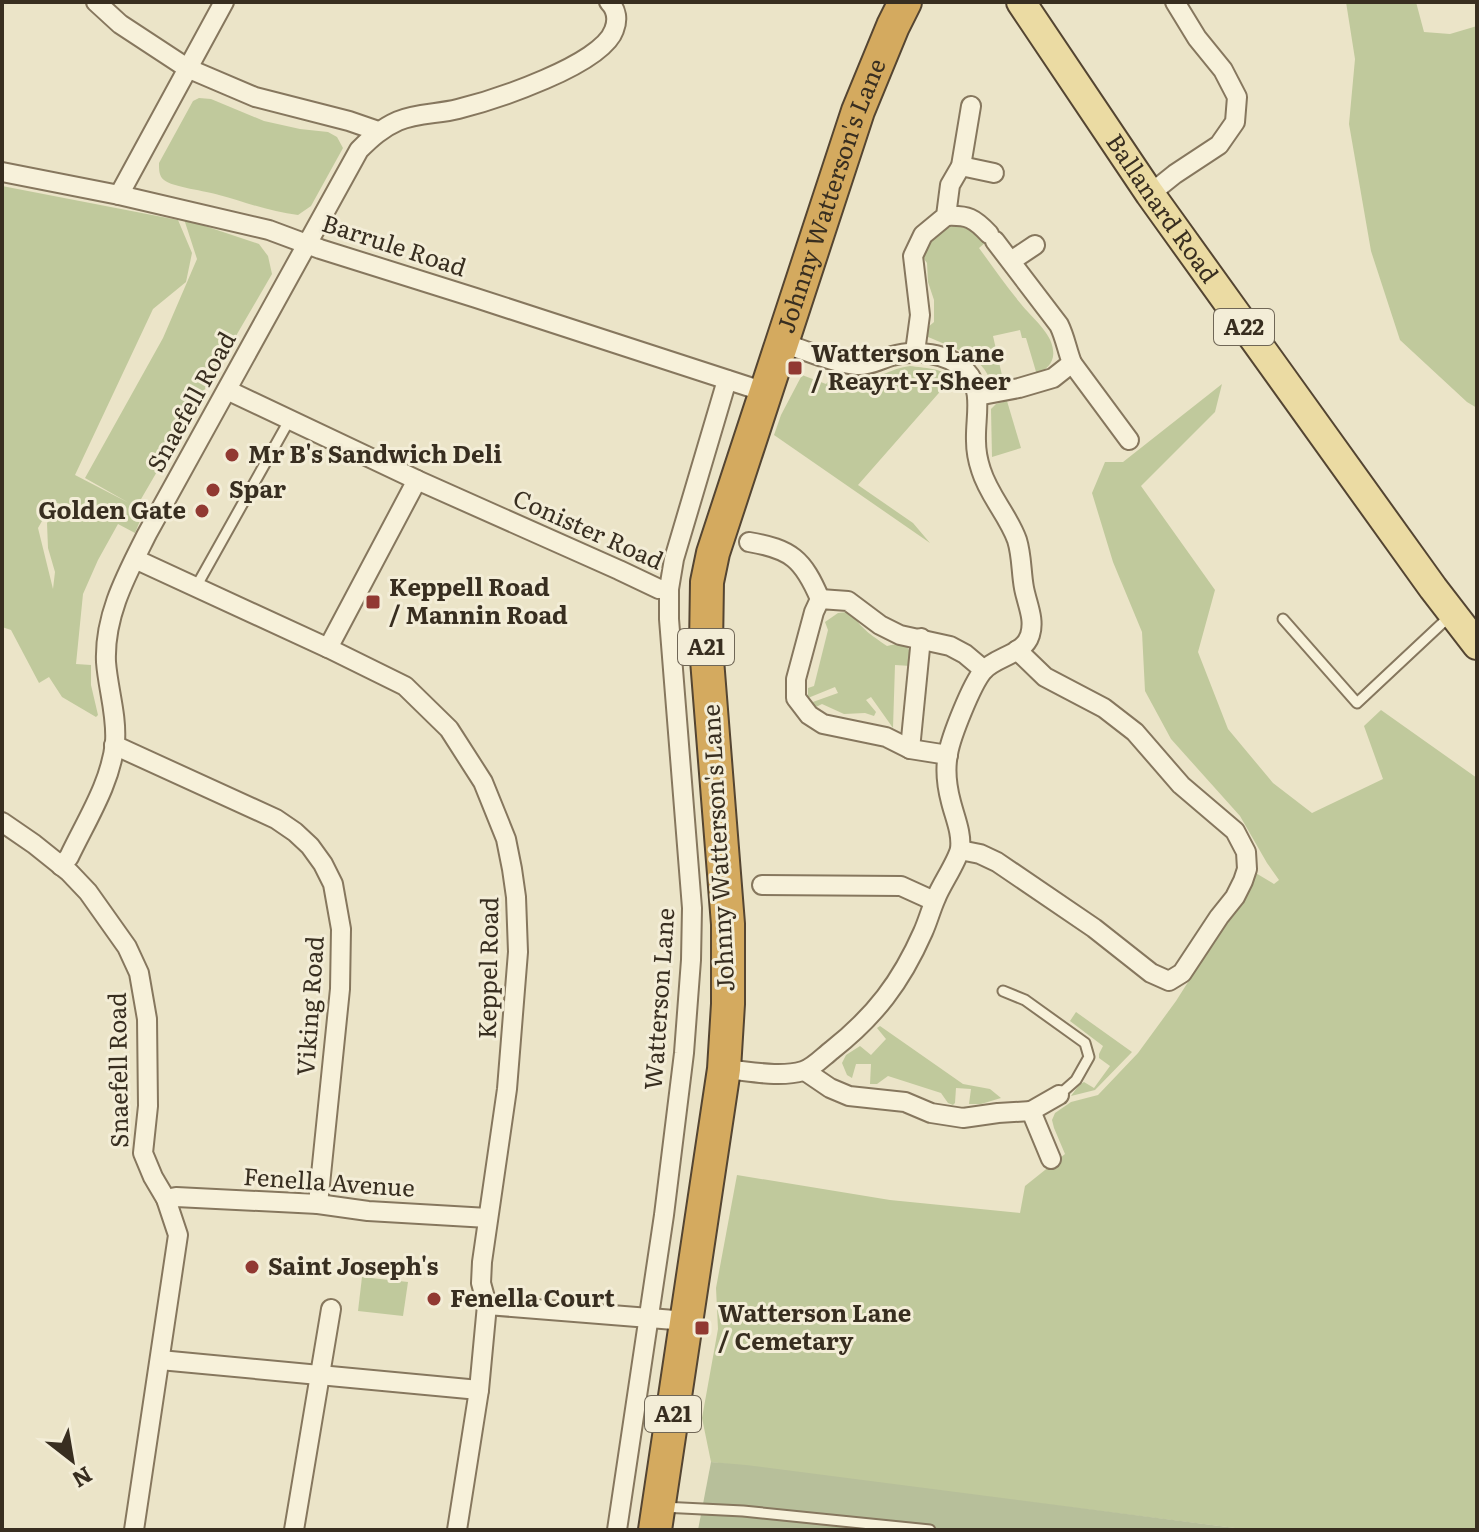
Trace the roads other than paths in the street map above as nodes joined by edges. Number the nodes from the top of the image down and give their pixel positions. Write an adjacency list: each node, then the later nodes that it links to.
1 (96, 2): 7 (street)
2 (224, 2): 7 (street)
3 (609, 2): 9 (street)
4 (905, 2): 19 (highway, Johnny Watterson's Lane / A21)
5 (1021, 2): 13 (main road, Ballanard Road / A22)
6 (1175, 2): 13 (street)
7 (187, 68): 9 (street); 14 (street)
8 (971, 106): 10 (street)
9 (378, 131): 16 (street, Snaefell Road)
10 (961, 166): 12 (street); 15 (street)
11 (2, 172): 14 (street, Barrule Road)
12 (994, 173)
13 (1150, 194): 34 (main road, Ballanard Road / A22)
14 (119, 195): 16 (street, Barrule Road)
15 (946, 216): 18 (street); 20 (street)
16 (307, 244): 22 (street, Barrule Road); 23 (street, Snaefell Road)
17 (1035, 245): 18 (street)
18 (1011, 261): 21 (street)
19 (782, 343): 20 (street); 24 (highway, Johnny Watterson's Lane / A21)
20 (915, 352): 25 (street)
21 (1072, 363): 25 (street); 27 (street)
22 (727, 380): 24 (street, Barrule Road); 32 (street, Watterson Lane)
23 (227, 390): 26 (street, Conister Road); 30 (street, Snaefell Road)
24 (765, 392): 50 (highway, Johnny Watterson's Lane / A21)
25 (977, 396): 39 (street)
26 (290, 419): 28 (street, Conister Road); 31 (lane)
27 (1129, 440)
28 (417, 480): 32 (street, Conister Road); 38 (street)
29 (758, 549): 33 (street)
30 (135, 559): 31 (street, Keppel Road); 41 (street, Snaefell Road)
31 (196, 587): 38 (street, Keppel Road)
32 (669, 589): 60 (street, Watterson Lane)
33 (820, 599): 36 (street); 42 (street)
34 (1453, 613): 35 (lane); 37 (main road, Ballanard Road / A22)
35 (1283, 619)
36 (921, 638): 40 (street); 42 (street)
37 (1477, 645)
38 (328, 648): 57 (street, Keppel Road)
39 (1017, 650): 40 (street); 45 (street)
40 (984, 670): 43 (street)
41 (114, 745): 46 (street, Snaefell Road); 56 (street, Viking Road)
42 (910, 749): 43 (street)
43 (948, 755): 45 (street)
44 (2, 822): 46 (street)
45 (960, 850): 48 (street)
46 (61, 866): 55 (street, Snaefell Road)
47 (762, 885): 48 (street)
48 (934, 901): 51 (street)
49 (1003, 991): 52 (lane)
50 (724, 1069): 51 (street); 61 (highway, Johnny Watterson's Lane / A21)
51 (805, 1071): 53 (street)
52 (1059, 1095): 53 (street)
53 (1031, 1111): 54 (street)
54 (1051, 1159)
55 (166, 1199): 56 (street, Fenella Avenue); 62 (street, Snaefell Road)
56 (318, 1204): 57 (street, Fenella Avenue)
57 (488, 1218): 58 (street, Keppel Road)
58 (487, 1305): 60 (street); 64 (street, Keppel Road)
59 (331, 1309): 63 (street)
60 (647, 1318): 61 (street); 69 (street, Watterson Lane)
61 (687, 1321): 65 (highway, Johnny Watterson's Lane / A21)
62 (160, 1360): 63 (street); 66 (street, Snaefell Road)
63 (319, 1376): 64 (street); 67 (street)
64 (479, 1390): 68 (street, Keppel Road)
65 (657, 1518): 70 (lane)
66 (134, 1530)
67 (294, 1530)
68 (457, 1530)
69 (617, 1530)
70 (930, 1530)

